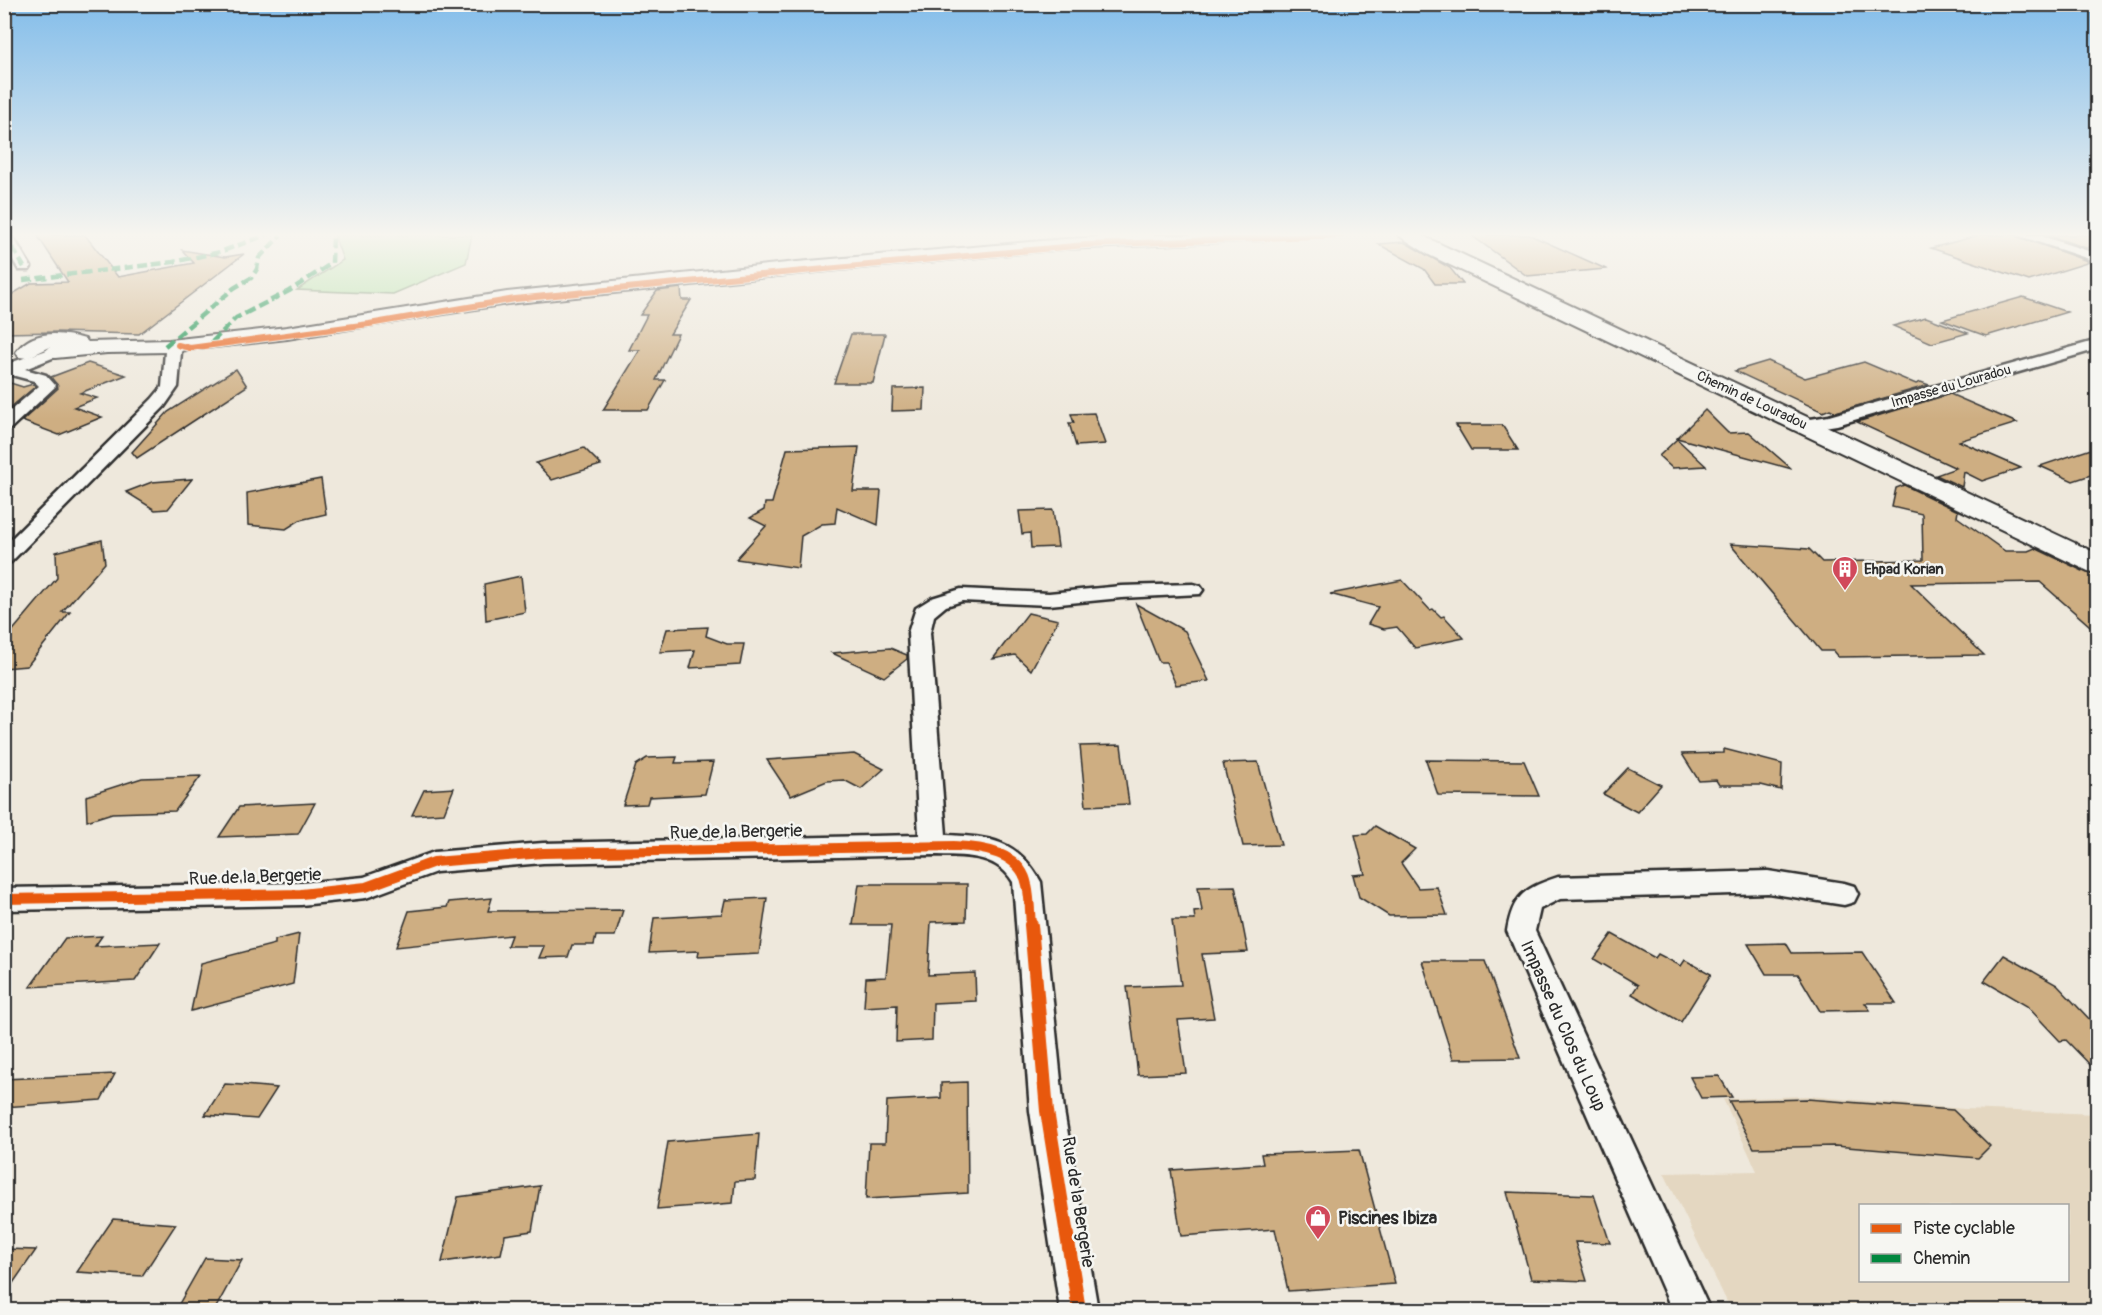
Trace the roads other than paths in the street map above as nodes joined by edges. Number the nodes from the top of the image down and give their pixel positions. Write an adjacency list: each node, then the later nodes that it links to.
1 (530, 296): 5 (street)
2 (1531, 296): 9 (street, Chemin de Louradou)
3 (4, 344): 6 (street)
4 (2097, 344): 9 (street, Impasse du Louradou)
5 (173, 345): 6 (street); 10 (street)
6 (46, 350): 7 (street)
7 (6, 364): 8 (street)
8 (4, 425)
9 (1804, 425): 11 (street, Chemin de Louradou)
10 (4, 558)
11 (2097, 565)
12 (1194, 590): 13 (street)
13 (933, 845): 15 (street, Rue de la Bergerie); 16 (street, Rue de la Bergerie)
14 (1844, 894): 17 (street, Impasse du Clos du Loup)
15 (4, 899)
16 (1079, 1311)
17 (1691, 1311)

